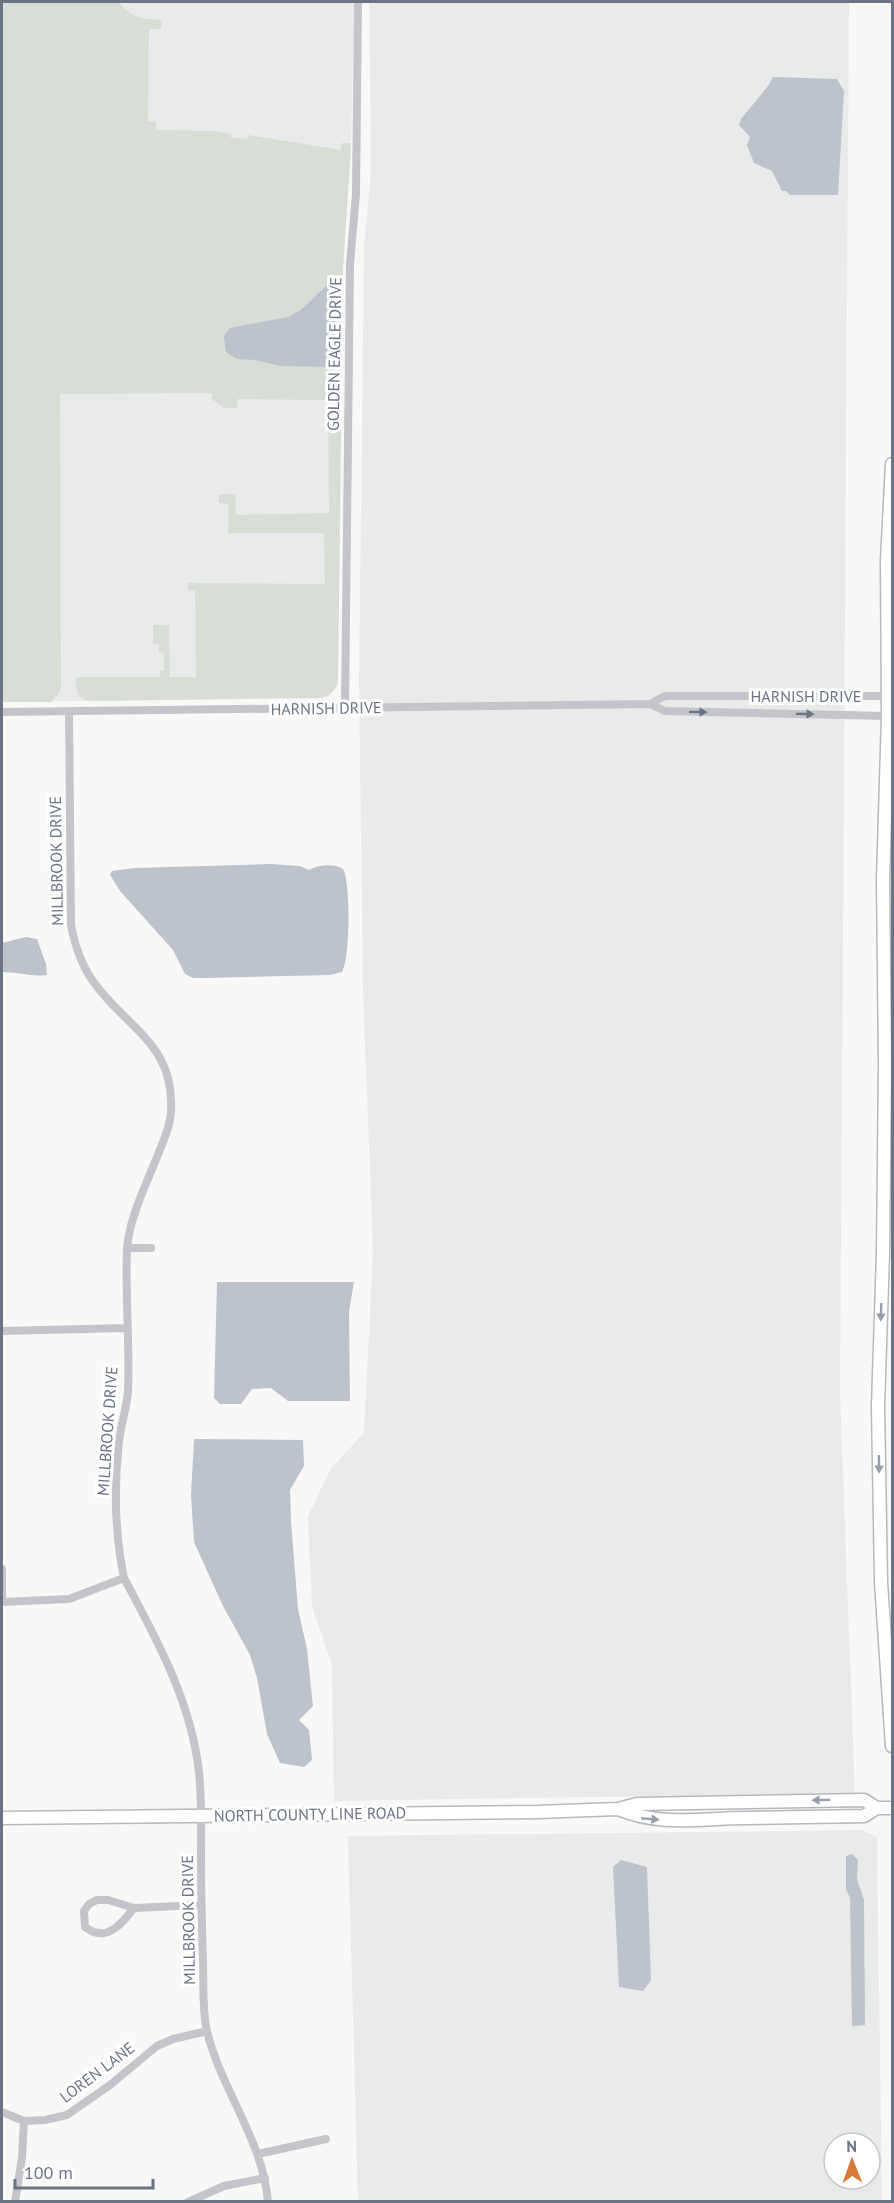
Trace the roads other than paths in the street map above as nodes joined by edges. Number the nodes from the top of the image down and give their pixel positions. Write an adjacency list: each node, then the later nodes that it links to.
1 (358, 2): 5 (street, GOLDEN EAGLE DRIVE)
2 (892, 464): 3 (main road)
3 (890, 696): 4 (street, HARNISH DRIVE); 8 (main road)
4 (650, 704): 5 (street, HARNISH DRIVE); 8 (street, HARNISH DRIVE, one-way to 8)
5 (345, 708): 6 (street, HARNISH DRIVE)
6 (69, 711): 7 (street, HARNISH DRIVE); 9 (street, MILLBROOK DRIVE)
7 (2, 712)
8 (890, 716): 16 (main road, one-way to 16)
9 (127, 1248): 10 (street); 11 (street, MILLBROOK DRIVE)
10 (151, 1248)
11 (127, 1328): 12 (street); 14 (street, MILLBROOK DRIVE)
12 (2, 1331)
13 (2, 1569): 15 (street)
14 (124, 1578): 15 (street); 20 (street, MILLBROOK DRIVE)
15 (2, 1602)
16 (892, 1746)
17 (877, 1808): 18 (main road, NORTH COUNTY LINE ROAD); 19 (main road, NORTH COUNTY LINE ROAD, one-way to 19); 19 (main road, NORTH COUNTY LINE ROAD, one-way to 17)
18 (892, 1808)
19 (618, 1809): 20 (main road, NORTH COUNTY LINE ROAD)
20 (201, 1815): 21 (main road, NORTH COUNTY LINE ROAD); 22 (street, MILLBROOK DRIVE)
21 (2, 1818)
22 (201, 1905): 23 (street); 24 (street, MILLBROOK DRIVE)
23 (134, 1908): 23 (street)
24 (207, 2031): 26 (street, LOREN LANE); 28 (street, MILLBROOK DRIVE)
25 (2, 2112): 26 (street, LOREN LANE)
26 (24, 2121): 30 (street)
27 (326, 2139): 28 (street)
28 (258, 2154): 29 (street, MILLBROOK DRIVE)
29 (265, 2178): 31 (street); 32 (street, MILLBROOK DRIVE)
30 (15, 2202)
31 (188, 2202)
32 (268, 2202)

